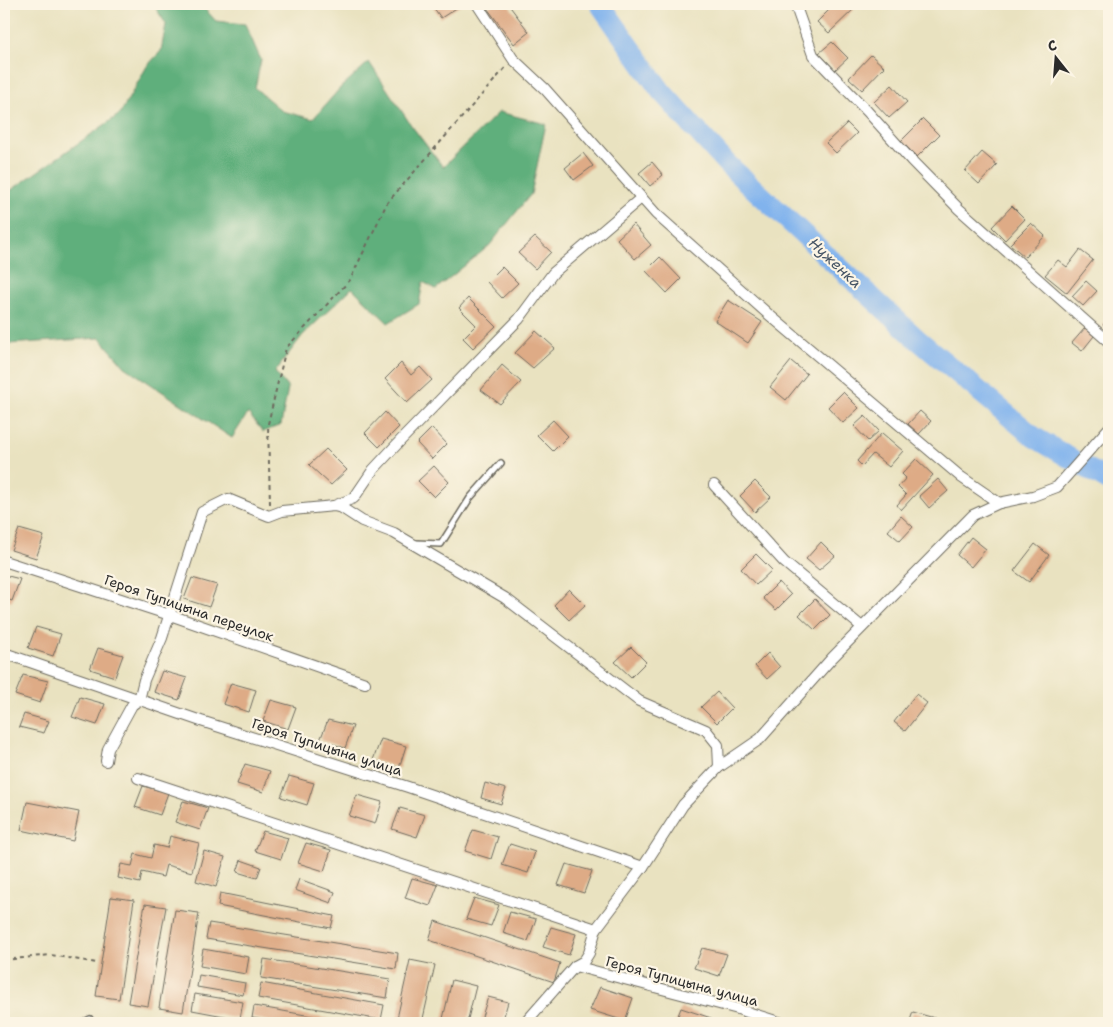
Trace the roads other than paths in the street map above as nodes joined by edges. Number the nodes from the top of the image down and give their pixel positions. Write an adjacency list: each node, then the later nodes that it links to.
1 (477, 4): 3 (street)
2 (795, 4): 4 (street)
3 (641, 198): 8 (street); 9 (street)
4 (1109, 342)
5 (1109, 428): 8 (street)
6 (501, 463): 10 (lane)
7 (714, 485): 13 (street)
8 (999, 503): 13 (street)
9 (334, 506): 10 (street); 12 (street)
10 (413, 544): 18 (street)
11 (4, 561): 12 (street, Героя Тупицына переулок)
12 (170, 615): 15 (street, Героя Тупицына переулок); 16 (street)
13 (862, 627): 18 (street)
14 (4, 653): 16 (street, Героя Тупицына улица)
15 (365, 683)
16 (139, 700): 17 (street); 20 (street, Героя Тупицына улица)
17 (106, 761)
18 (719, 767): 20 (street)
19 (138, 778): 21 (street)
20 (643, 867): 21 (street)
21 (596, 929): 22 (street)
22 (574, 966): 25 (street); 26 (street, Героя Тупицына улица)
23 (90, 1019): 24 (lane)
24 (82, 1023)
25 (527, 1023)
26 (782, 1023)

